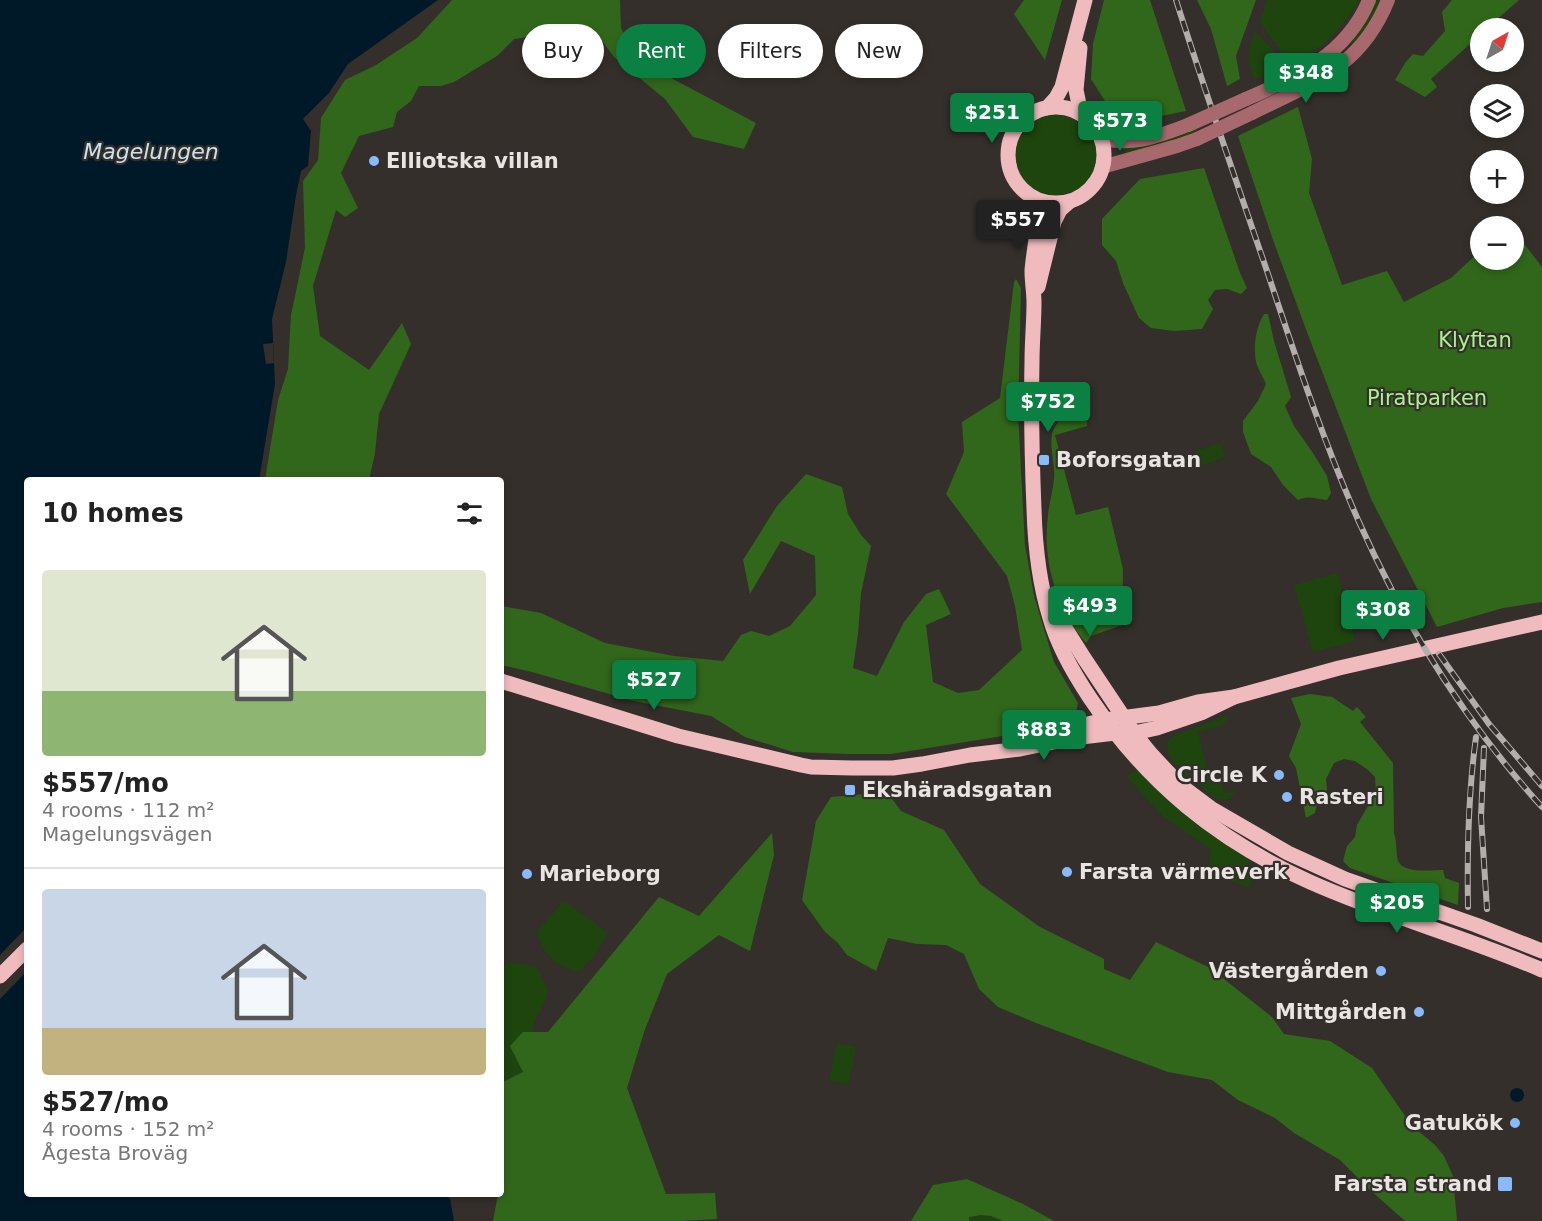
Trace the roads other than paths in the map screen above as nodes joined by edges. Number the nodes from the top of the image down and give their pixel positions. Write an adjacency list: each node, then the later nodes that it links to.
1 (1369, 0): 6 (street, bridge)
2 (1388, 0): 7 (street, bridge)
3 (1084, 5): 4 (main road); 5 (main road)
4 (1047, 108): 5 (main road); 8 (main road)
5 (1081, 114): 6 (main road)
6 (1101, 138): 7 (main road)
7 (1102, 167): 9 (main road)
8 (1033, 198): 9 (main road); 10 (main road)
9 (1069, 202): 10 (main road)
10 (1034, 301): 11 (main road)
11 (1038, 566): 15 (main road); 16 (main road)
12 (1542, 622): 14 (main road)
13 (504, 682): 19 (main road)
14 (1234, 697): 15 (main road); 18 (main road)
15 (1125, 718): 16 (main road); 18 (main road)
16 (1105, 720): 17 (main road); 19 (main road)
17 (1115, 733): 18 (main road); 19 (main road); 22 (main road)
18 (1134, 733): 20 (main road)
19 (970, 755)
20 (1542, 951)
21 (24, 952): 23 (main road)
22 (1542, 970)
23 (0, 976)

